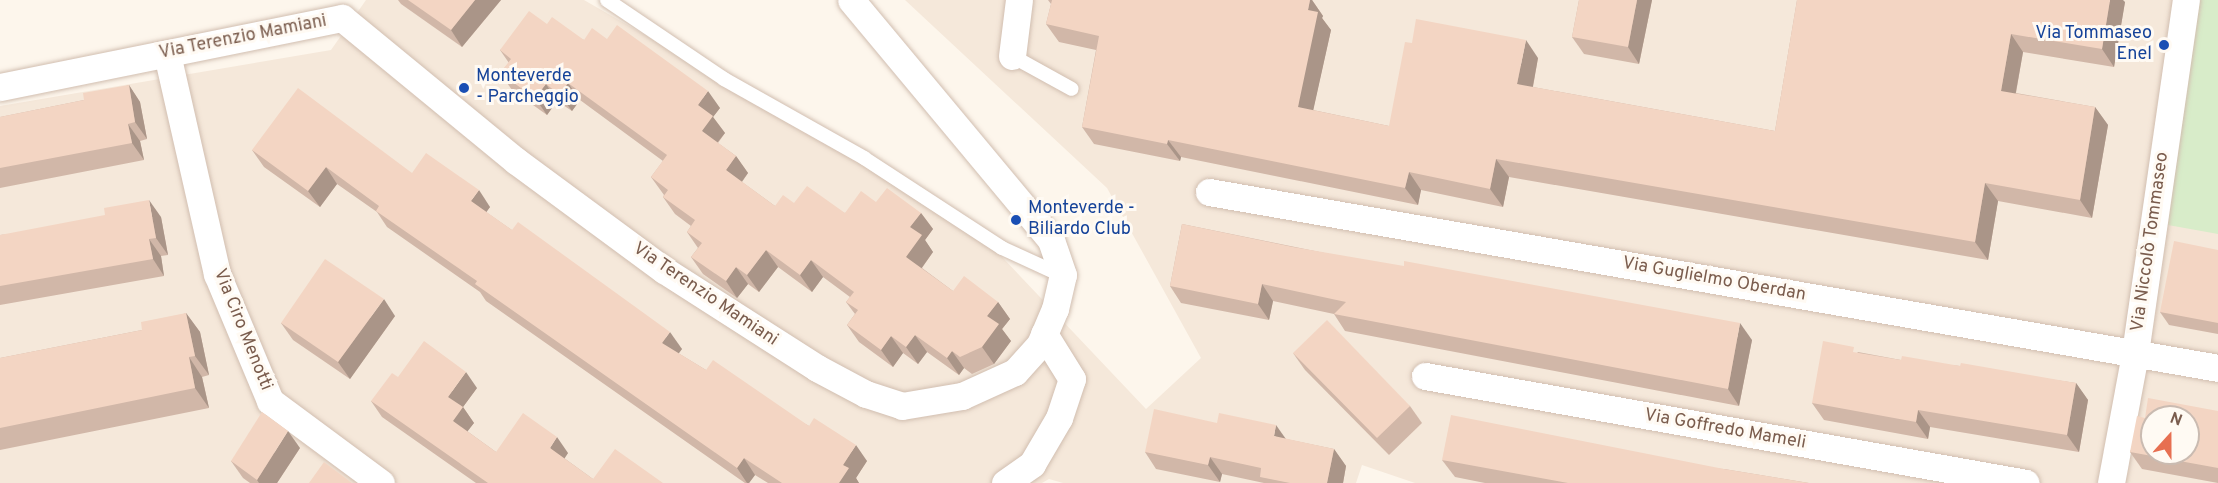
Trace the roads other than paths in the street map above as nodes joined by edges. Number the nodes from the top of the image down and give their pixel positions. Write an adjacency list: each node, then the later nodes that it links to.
1 (607, 0): 10 (lane)
2 (851, 0): 10 (street)
3 (1019, 0): 6 (street)
4 (2186, 0): 12 (street, Via Niccolò Tommaseo)
5 (167, 54): 7 (street, Via Terenzio Mamiani); 11 (street, Via Terenzio Mamiani); 15 (street, Via Ciro Menotti)
6 (1012, 56): 8 (lane)
7 (0, 87)
8 (1072, 89)
9 (1209, 192): 12 (street, Via Guglielmo Oberdan)
10 (1063, 275): 11 (street, Via Terenzio Mamiani)
11 (1044, 334): 16 (street)
12 (2135, 353): 13 (street, Via Guglielmo Oberdan); 18 (street, Via Niccolò Tommaseo)
13 (2218, 368)
14 (1425, 376): 17 (street, Via Goffredo Mameli)
15 (381, 483)
16 (1005, 483)
17 (2026, 483)
18 (2111, 483)

